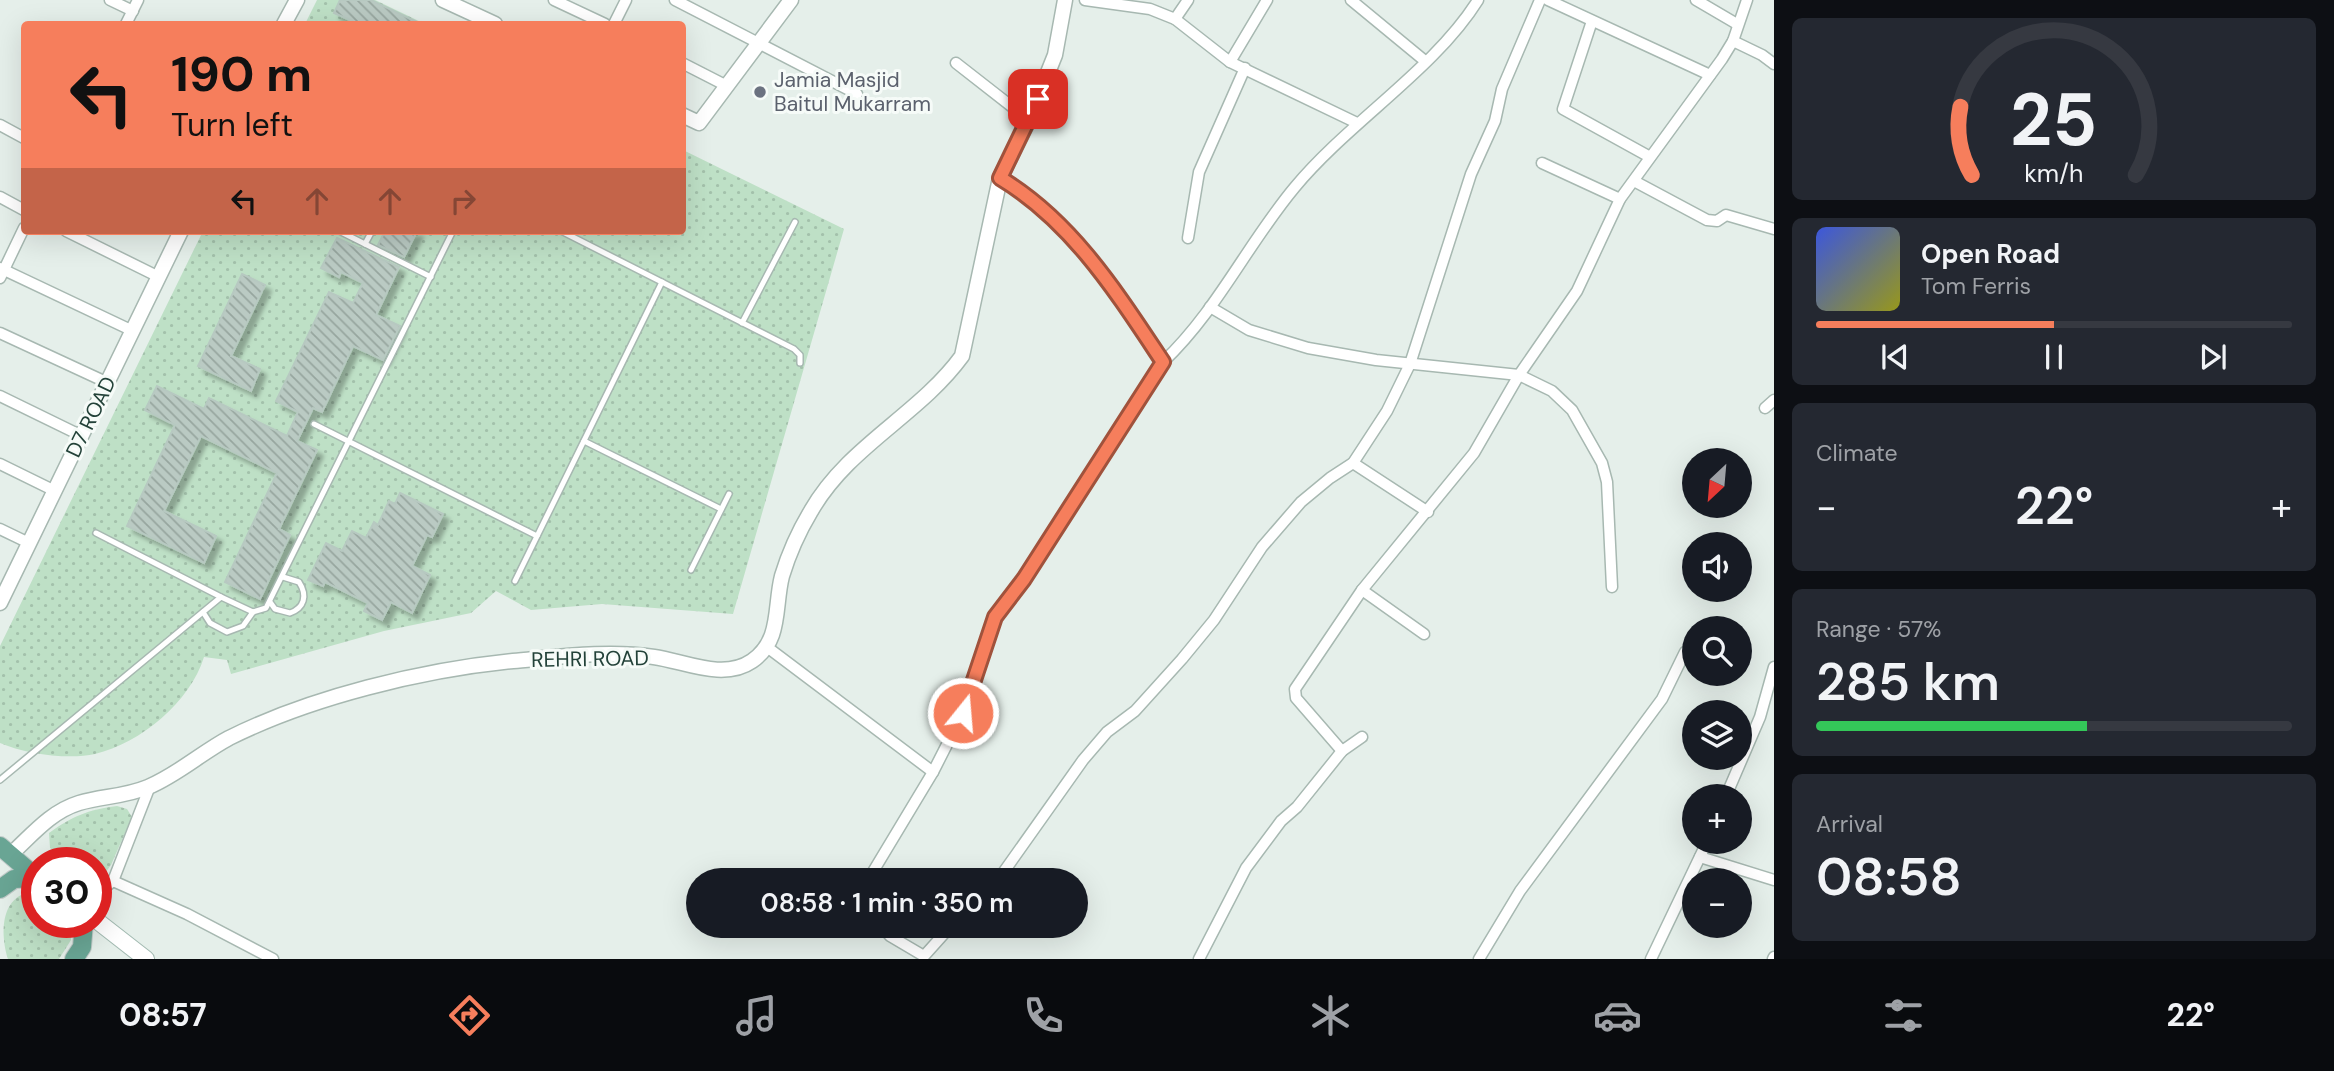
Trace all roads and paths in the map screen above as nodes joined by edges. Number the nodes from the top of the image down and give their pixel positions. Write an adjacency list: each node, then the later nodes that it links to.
1 (110, 0): 19 (street)
2 (138, 0): 19 (street)
3 (297, 0): 22 (street)
4 (443, 0): 23 (street)
5 (554, 0): 24 (street)
6 (626, 0): 25 (street)
7 (675, 0): 29 (street)
8 (791, 0): 29 (street)
9 (1065, 0): 40 (street)
10 (1085, 0): 20 (street)
11 (1188, 0): 20 (street)
12 (1267, 0): 31 (street)
13 (1351, 0): 30 (street)
14 (1478, 0): 30 (street)
15 (1540, 0): 72 (street)
16 (1548, 0): 26 (street)
17 (1696, 0): 27 (street)
18 (1747, 0): 27 (street)
19 (133, 11): 21 (street)
20 (1175, 19): 31 (street)
21 (128, 21)
22 (286, 21)
23 (488, 21)
24 (600, 21)
25 (616, 21)
26 (1592, 21): 36 (street); 44 (street)
27 (1737, 24): 28 (street)
28 (1733, 41): 33 (street); 36 (street)
29 (759, 43): 37 (street); 38 (street)
30 (1425, 61): 41 (street)
31 (1230, 62): 35 (street)
32 (956, 63): 40 (street)
33 (1774, 64)
34 (686, 66): 37 (street)
35 (1245, 68): 41 (street); 60 (street)
36 (1710, 75): 44 (street)
37 (727, 86): 39 (street)
38 (857, 94)
39 (686, 117)
40 (1029, 120): 46 (street)
41 (1357, 123): 66 (street)
42 (0, 125): 43 (street)
43 (21, 136)
44 (1650, 158): 47 (street)
45 (1542, 163): 49 (street)
46 (1000, 178): 70 (street); 101 (street)
47 (1634, 181): 49 (street); 52 (street)
48 (0, 197): 50 (street)
49 (1620, 199): 73 (street)
50 (21, 208)
51 (795, 222): 67 (lane)
52 (1774, 229)
53 (21, 234): 62 (street)
54 (74, 235): 63 (street)
55 (179, 235): 63 (street, D7 ROAD)
56 (347, 235): 61 (lane)
57 (370, 235): 61 (lane)
58 (451, 235): 64 (lane)
59 (569, 235): 65 (lane)
60 (1188, 238)
61 (366, 244): 64 (lane)
62 (1, 272): 68 (street)
63 (159, 277): 68 (street, D7 ROAD)
64 (431, 277): 79 (lane)
65 (662, 282): 67 (lane); 78 (lane)
66 (1210, 307): 70 (street); 72 (street)
67 (742, 323): 71 (lane)
68 (133, 331): 74 (street, D7 ROAD)
69 (0, 333): 74 (street)
70 (1163, 362): 106 (street)
71 (800, 363)
72 (1410, 364): 73 (street); 80 (street)
73 (1519, 375): 85 (street); 93 (street)
74 (108, 383): 77 (street, D7 ROAD)
75 (0, 396): 77 (street)
76 (314, 424): 79 (lane)
77 (82, 436): 82 (street, D7 ROAD)
78 (584, 441): 84 (lane); 88 (lane)
79 (350, 442): 88 (lane); 91 (lane)
80 (1353, 463): 85 (street); 115 (street)
81 (0, 464): 82 (street)
82 (55, 491): 89 (street, D7 ROAD)
83 (729, 494): 84 (lane)
84 (722, 509): 90 (lane)
85 (1429, 512): 94 (street)
86 (0, 529): 89 (street)
87 (96, 533): 95 (lane)
88 (537, 536): 92 (lane)
89 (29, 543): 97 (street, D7 ROAD)
90 (691, 570)
91 (283, 577): 96 (lane); 96 (lane)
92 (515, 581)
93 (1612, 587)
94 (1362, 590): 100 (street); 105 (street)
95 (221, 597): 98 (lane); 99 (lane)
96 (271, 602): 99 (lane)
97 (0, 603)
98 (203, 612): 99 (lane); 107 (lane)
99 (253, 612)
100 (1424, 634)
101 (767, 647): 106 (street); 109 (street, REHRI ROAD)
102 (1682, 658): 128 (street)
103 (1774, 667): 108 (street)
104 (1362, 737): 105 (street)
105 (1342, 751): 127 (street)
106 (933, 772): 114 (street)
107 (0, 780)
108 (1731, 784)
109 (150, 786): 110 (street, REHRI ROAD); 118 (street)
110 (5, 850): 113 (main road)
111 (1701, 854): 112 (street)
112 (1700, 857): 117 (street); 129 (street)
113 (21, 864)
114 (875, 868)
115 (1007, 868)
116 (21, 879): 119 (main road)
117 (1774, 880)
118 (113, 881): 126 (street)
119 (0, 889)
120 (112, 932): 125 (main road)
121 (83, 938): 124 (main road)
122 (894, 938): 123 (street)
123 (941, 938)
124 (74, 959)
125 (146, 959)
126 (273, 959)
127 (1199, 959)
128 (1479, 959)
129 (1651, 959)

